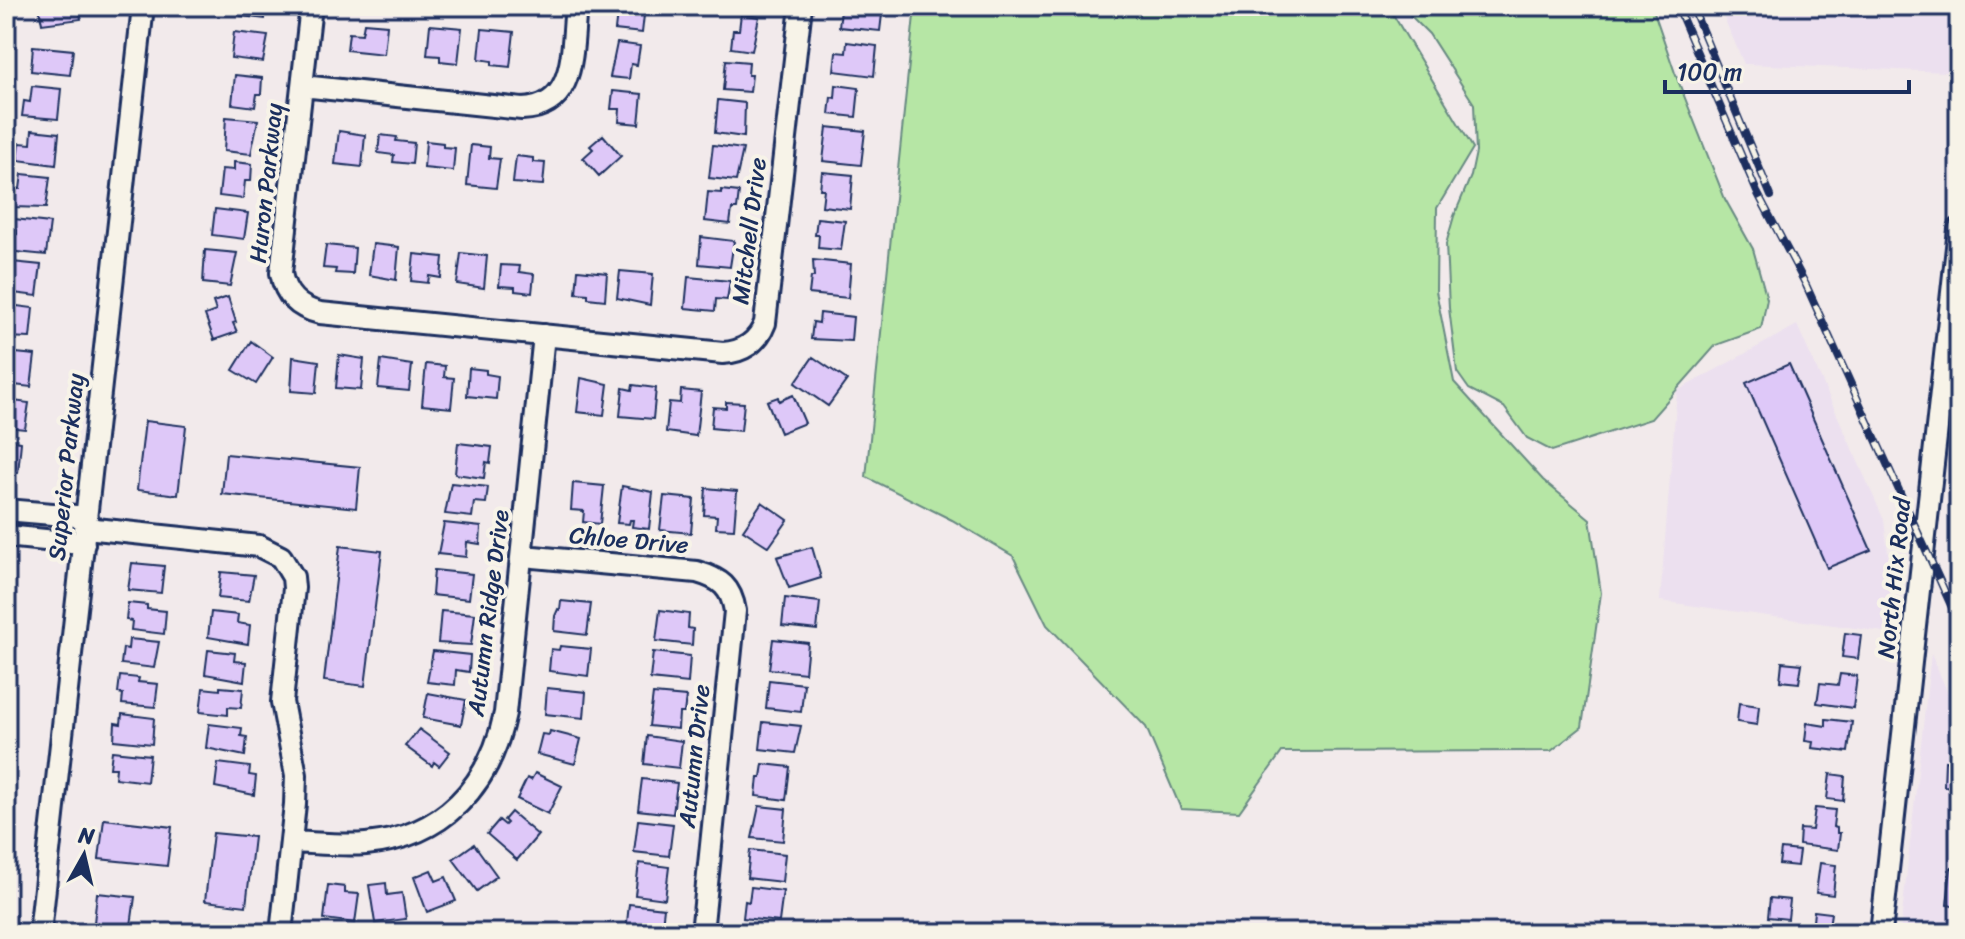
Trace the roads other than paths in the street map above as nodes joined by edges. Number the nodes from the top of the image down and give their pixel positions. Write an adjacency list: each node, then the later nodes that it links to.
1 (143, 6): 10 (street, Superior Parkway)
2 (311, 6): 5 (street, Huron Parkway)
3 (576, 6): 5 (street)
4 (801, 6): 8 (street, Mitchell Drive)
5 (302, 86): 8 (street, Huron Parkway)
6 (1959, 229): 7 (street, North Hix Road)
7 (1953, 321): 18 (street, North Hix Road)
8 (544, 335): 12 (street, Autumn Ridge Drive)
9 (6, 510): 10 (street)
10 (85, 530): 11 (street); 14 (street); 15 (street, Superior Parkway)
11 (6, 536)
12 (523, 556): 13 (street, Chloe Drive); 14 (street, Autumn Ridge Drive)
13 (727, 586): 17 (street, Autumn Drive)
14 (292, 842): 16 (street)
15 (40, 933)
16 (281, 933)
17 (702, 933)
18 (1881, 933)

